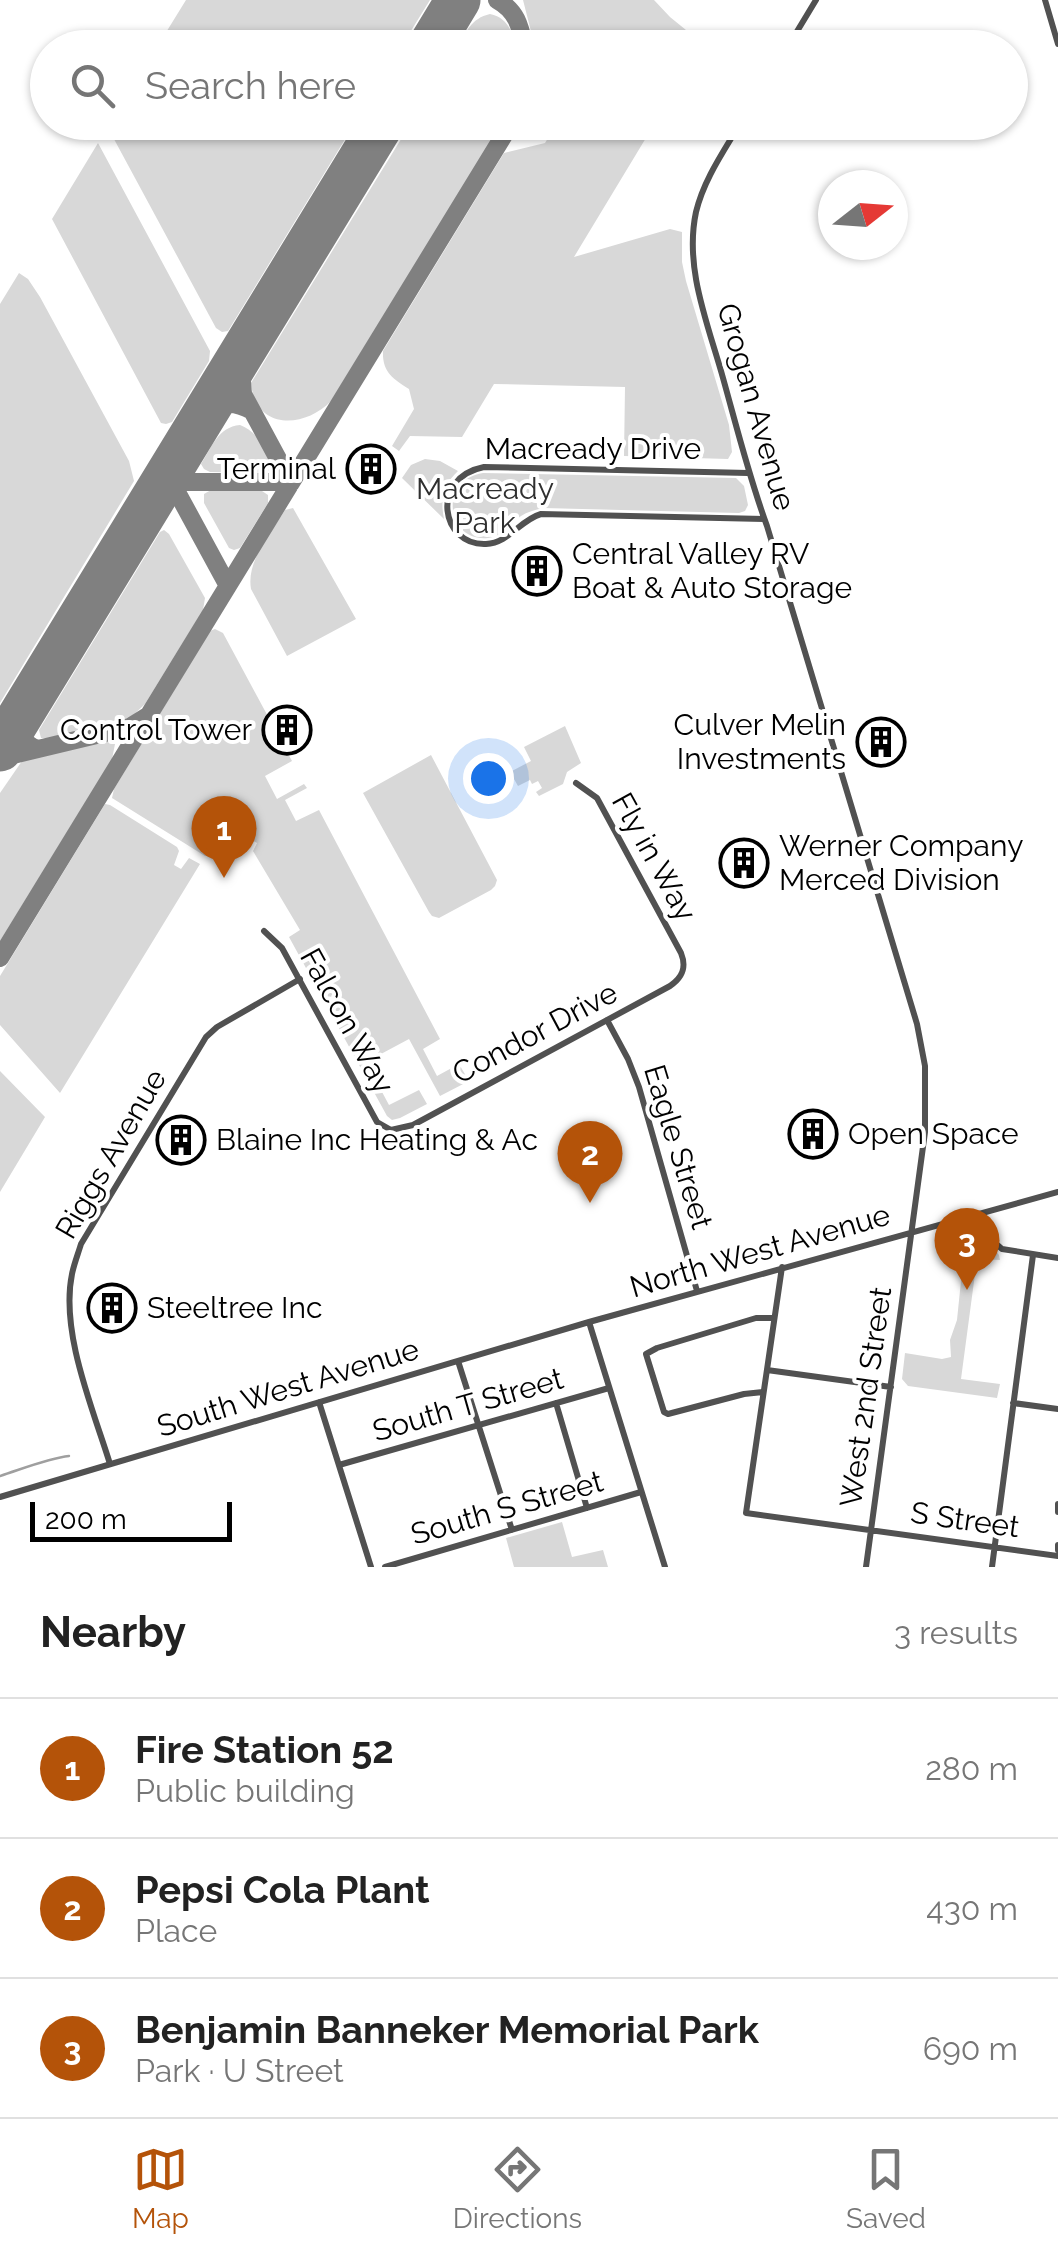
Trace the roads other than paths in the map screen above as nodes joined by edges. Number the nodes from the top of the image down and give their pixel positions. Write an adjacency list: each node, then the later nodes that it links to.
1 (816, 0): 3 (street)
2 (1044, 0): 4 (street)
3 (798, 30)
4 (1058, 44)
5 (731, 140): 6 (street, Grogan Avenue)
6 (748, 474): 7 (street, Grogan Avenue); 7 (street, Macready Drive)
7 (764, 519): 16 (street, Grogan Avenue)
8 (576, 783): 10 (street, Fly in Way)
9 (264, 931): 11 (street, Falcon Way)
10 (684, 960): 12 (street, Condor Drive)
11 (300, 979): 13 (street, Falcon Way); 33 (street, Riggs Avenue)
12 (607, 1020): 13 (street, Condor Drive); 20 (street, Eagle Street)
13 (391, 1130)
14 (1058, 1192): 15 (street, North West Avenue)
15 (982, 1214): 16 (street, North West Avenue); 17 (street)
16 (910, 1232): 19 (street, North West Avenue); 25 (street, West 2nd Street)
17 (1033, 1255): 18 (street); 30 (street)
18 (1058, 1258)
19 (782, 1267): 20 (street, North West Avenue); 21 (street)
20 (697, 1291): 22 (street, North West Avenue)
21 (774, 1318): 24 (street); 27 (street)
22 (589, 1322): 23 (street, South West Avenue); 26 (street)
23 (458, 1361): 28 (street, South West Avenue); 32 (street)
24 (766, 1370): 25 (street); 27 (street)
25 (891, 1387): 41 (street, West 2nd Street)
26 (609, 1388): 29 (street, South T Street); 35 (street)
27 (764, 1392): 41 (street, S Street)
28 (319, 1402): 33 (street, South West Avenue); 34 (street)
29 (556, 1403): 32 (street, South T Street); 38 (street)
30 (1013, 1403): 31 (street); 42 (street)
31 (1058, 1409)
32 (479, 1425): 34 (street, South T Street); 40 (street)
33 (110, 1464): 36 (street, South West Avenue)
34 (339, 1466): 44 (street)
35 (642, 1492): 38 (street, South S Street); 46 (street)
36 (0, 1497)
37 (1058, 1504): 39 (street)
38 (587, 1508): 40 (street, South S Street)
39 (1058, 1512)
40 (512, 1530): 45 (street, South S Street)
41 (871, 1530): 42 (street, S Street); 47 (street, West 2nd Street)
42 (994, 1547): 43 (street, S Street); 48 (street)
43 (1058, 1550)
44 (371, 1567)
45 (385, 1567)
46 (665, 1567)
47 (866, 1567)
48 (992, 1567)

